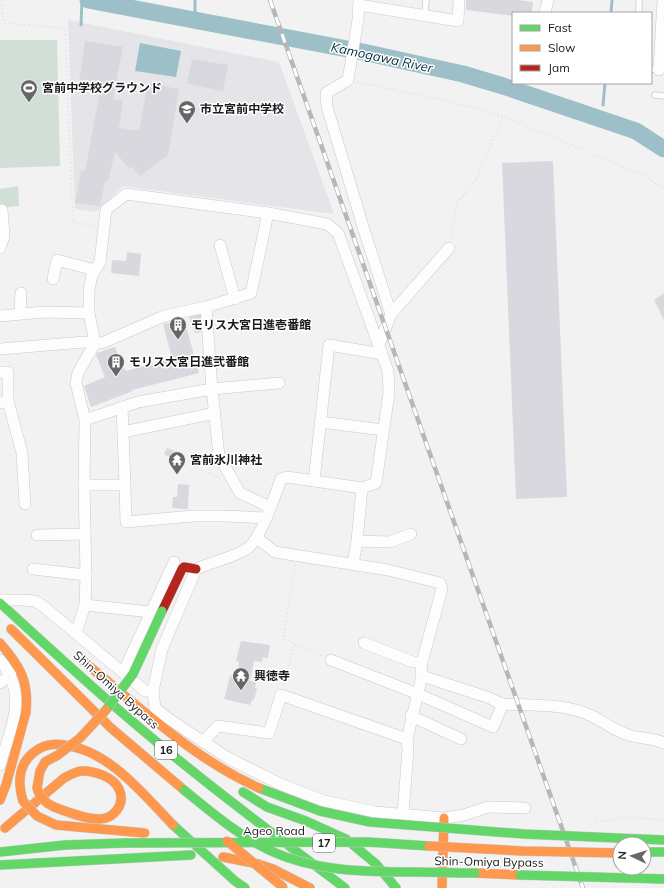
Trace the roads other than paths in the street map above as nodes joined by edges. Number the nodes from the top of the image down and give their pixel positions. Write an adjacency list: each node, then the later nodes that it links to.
1 (426, 0): 9 (lane)
2 (459, 0): 9 (street)
3 (548, 0): 7 (street)
4 (639, 0): 8 (lane)
5 (663, 0): 10 (street)
6 (359, 1): 9 (street); 25 (street)
7 (545, 12)
8 (639, 12)
9 (425, 15)
10 (655, 70)
11 (655, 95): 12 (lane)
12 (664, 96)
13 (0, 211): 16 (street)
14 (268, 213): 18 (street); 21 (street); 29 (street)
15 (220, 245): 21 (street)
16 (0, 248)
17 (450, 248): 25 (street)
18 (95, 270): 19 (street); 24 (street)
19 (53, 279)
20 (21, 293): 23 (street)
21 (235, 299): 22 (street)
22 (206, 307): 27 (street); 32 (street)
23 (20, 313): 24 (street); 26 (street)
24 (89, 313): 27 (street)
25 (392, 314): 29 (street)
26 (0, 316)
27 (95, 343): 28 (street); 36 (street)
28 (0, 349)
29 (380, 349): 37 (street); 38 (street)
30 (0, 372): 33 (street)
31 (279, 383): 32 (street)
32 (212, 388): 34 (street); 35 (street)
33 (4, 402): 44 (street)
34 (122, 407): 36 (street); 39 (street)
35 (215, 413): 39 (street); 45 (street)
36 (85, 420): 41 (street)
37 (321, 422): 38 (street); 40 (street)
38 (383, 430): 43 (street)
39 (123, 432): 42 (street)
40 (314, 481): 43 (street); 45 (street)
41 (84, 484): 42 (street); 48 (street)
42 (125, 485): 46 (street)
43 (362, 488): 51 (street)
44 (26, 504)
45 (270, 507): 46 (street)
46 (265, 518): 50 (street)
47 (37, 534): 48 (street)
48 (85, 534): 56 (street)
49 (411, 534): 51 (street)
50 (257, 538): 53 (street); 55 (street)
51 (357, 541): 53 (street)
52 (174, 562): 59 (street)
53 (353, 564): 68 (street)
54 (33, 569): 56 (street)
55 (196, 569): 73 (street); 92 (main road, bridge)
56 (86, 576): 58 (street)
57 (0, 602): 61 (main road); 62 (street); 105 (main road, Shin-Omiya Bypass / 16)
58 (85, 605): 59 (street); 62 (street)
59 (151, 612): 69 (street)
60 (6, 624): 79 (main road, Shin-Omiya Bypass / 16)
61 (45, 632)
62 (76, 632): 69 (street)
63 (364, 642): 68 (street)
64 (0, 644): 88 (main road)
65 (76, 656): 78 (main road)
66 (0, 660): 70 (street)
67 (331, 660): 74 (street)
68 (422, 662): 71 (street)
69 (123, 672): 73 (street)
70 (11, 674): 72 (street); 84 (street)
71 (422, 676): 74 (street); 75 (street)
72 (0, 683)
73 (153, 691): 76 (street)
74 (418, 694): 75 (street); 77 (street)
75 (503, 704): 83 (street)
76 (155, 708): 78 (street); 82 (street)
77 (411, 716): 80 (street); 81 (street)
78 (163, 727): 86 (main road); 94 (main road, bridge)
79 (110, 728): 85 (main road, Shin-Omiya Bypass / 16); 103 (main road, Shin-Omiya Bypass / 17, bridge)
80 (407, 739): 82 (street); 90 (street)
81 (461, 739)
82 (203, 742): 90 (street)
83 (664, 743)
84 (0, 765)
85 (140, 765)
86 (216, 775)
87 (235, 787): 108 (main road)
88 (0, 800)
89 (525, 808): 91 (street)
90 (403, 814): 91 (street)
91 (444, 818): 109 (main road)
92 (4, 829)
93 (218, 833): 104 (main road, bridge)
94 (664, 840)
95 (368, 842): 96 (main road, Ageo Road / 17, bridge); 99 (main road, Ageo Road / 17, bridge); 106 (main road, bridge)
96 (0, 852)
97 (652, 852): 98 (main road)
98 (664, 852)
99 (612, 853)
100 (191, 855): 102 (main road)
101 (223, 857): 107 (main road)
102 (0, 865)
103 (664, 879)
104 (284, 887)
105 (344, 887)
106 (245, 888)
107 (310, 888)
108 (396, 888)
109 (442, 888)

